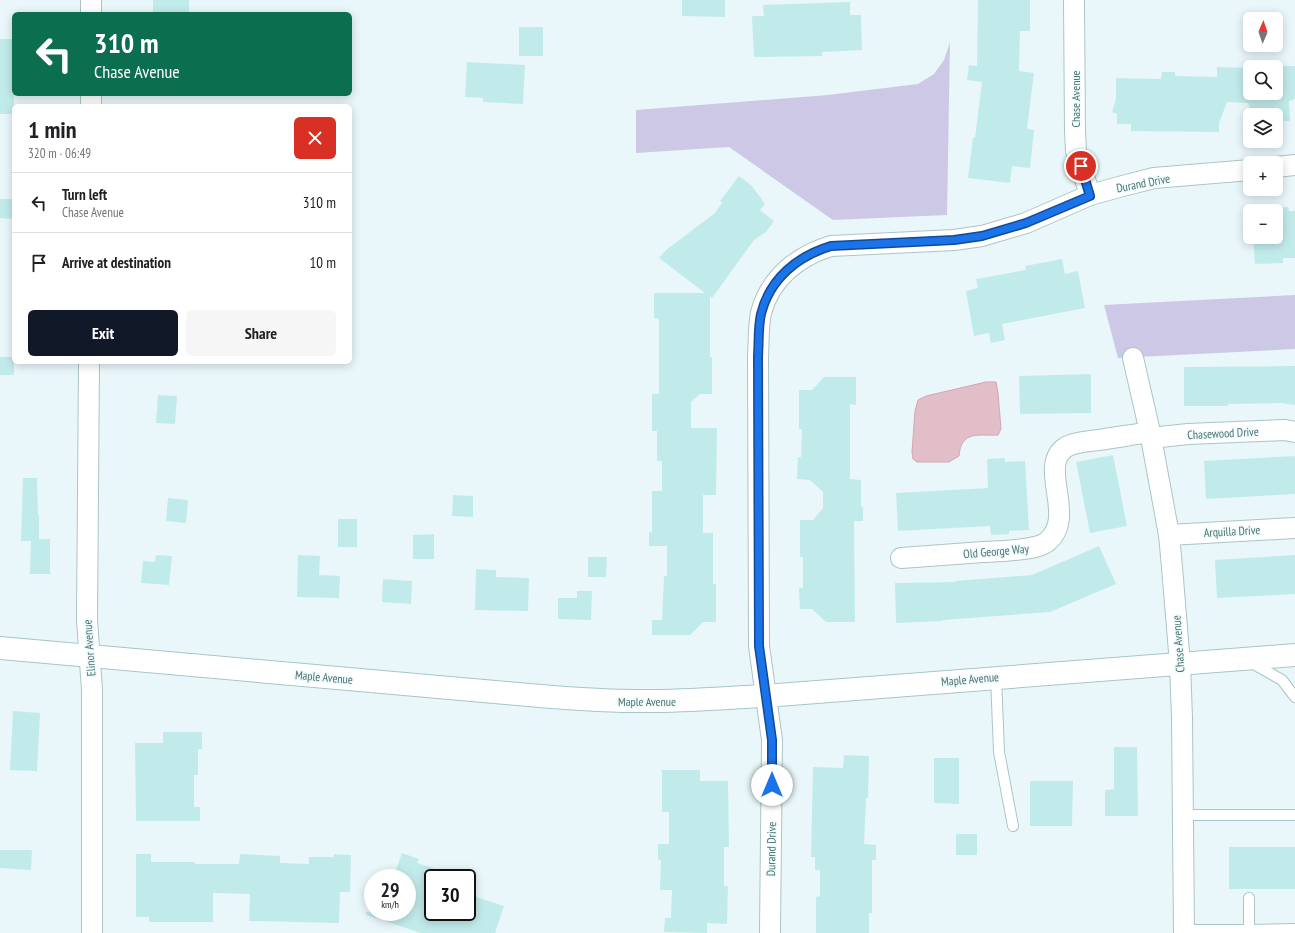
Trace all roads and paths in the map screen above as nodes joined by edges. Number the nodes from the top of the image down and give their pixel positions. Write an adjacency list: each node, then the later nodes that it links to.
1 (91, 0): 3 (street)
2 (1074, 0): 7 (street, Chase Avenue)
3 (91, 12)
4 (1295, 165): 5 (street)
5 (1283, 166)
6 (1243, 171): 7 (street, Durand Drive)
7 (1090, 196): 21 (street, Durand Drive)
8 (1133, 358): 11 (street, Chase Avenue)
9 (89, 364): 17 (street, Elinor Avenue)
10 (1295, 432): 11 (street, Chasewood Drive)
11 (1151, 435): 13 (street, Chase Avenue); 14 (street, Old George Way)
12 (1295, 528): 13 (street, Arquilla Drive)
13 (1169, 535): 19 (street, Chase Avenue)
14 (901, 558)
15 (0, 648): 17 (main road, Maple Avenue)
16 (1295, 655): 18 (main road, Maple Avenue)
17 (90, 656): 21 (main road, Maple Avenue); 30 (street, Elinor Avenue)
18 (1245, 659): 19 (main road, Maple Avenue); 22 (lane)
19 (1180, 664): 20 (main road, Maple Avenue); 24 (street, Chase Avenue)
20 (996, 677): 21 (main road, Maple Avenue); 25 (lane)
21 (765, 696): 31 (street, Durand Drive)
22 (1295, 697)
23 (1295, 815): 24 (lane)
24 (1183, 816): 29 (street, Chase Avenue)
25 (1012, 826)
26 (1249, 898): 28 (lane)
27 (1295, 929): 28 (lane)
28 (1249, 930): 29 (lane)
29 (1184, 932)
30 (92, 933)
31 (770, 933)

